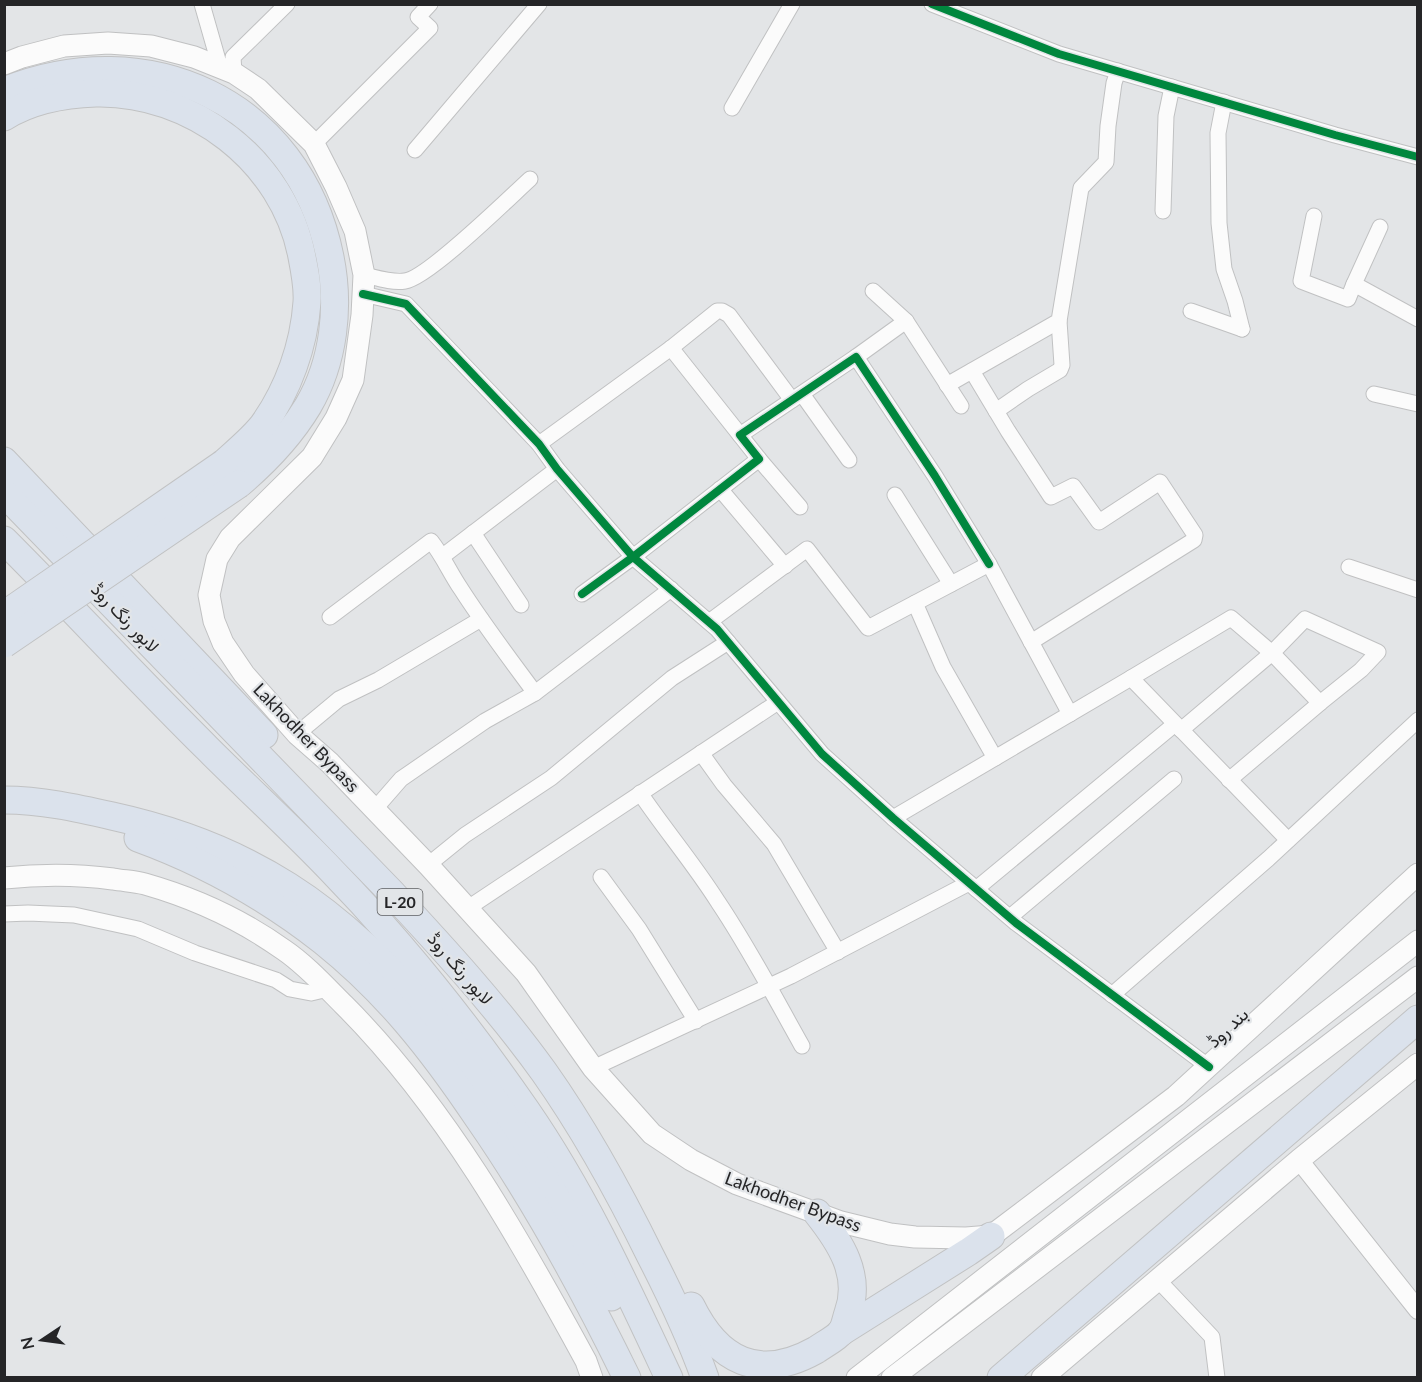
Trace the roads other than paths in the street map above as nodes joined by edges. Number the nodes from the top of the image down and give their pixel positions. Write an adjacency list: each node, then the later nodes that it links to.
1 (202, 4): 8 (street)
2 (287, 4): 8 (street)
3 (430, 4): 15 (street)
4 (539, 4): 16 (street)
5 (792, 4): 13 (street)
6 (932, 4): 9 (street)
7 (4, 64): 8 (main road, Lakhodher Bypass)
8 (227, 70): 15 (main road, Lakhodher Bypass)
9 (1118, 71): 10 (street); 28 (street)
10 (1172, 87): 12 (street); 19 (street)
11 (4, 91): 44 (highway)
12 (1224, 102): 17 (street); 25 (street)
13 (732, 108)
14 (4, 117): 44 (highway)
15 (314, 144): 23 (main road, Lakhodher Bypass)
16 (415, 150)
17 (1418, 157)
18 (530, 179): 23 (street)
19 (1164, 211)
20 (1314, 216): 22 (street)
21 (1380, 227): 22 (street)
22 (1354, 284): 26 (street)
23 (364, 285): 39 (street); 77 (main road, Lakhodher Bypass)
24 (873, 291): 27 (street)
25 (1191, 311)
26 (1418, 319)
27 (906, 321): 30 (street); 32 (street)
28 (1059, 321): 31 (street); 37 (street)
29 (671, 348): 34 (street); 38 (street); 39 (street)
30 (856, 357): 34 (street); 53 (street)
31 (972, 371): 32 (street); 37 (street)
32 (948, 385): 36 (street)
33 (1374, 394): 35 (street)
34 (797, 397): 38 (street); 41 (street)
35 (1418, 404)
36 (961, 406)
37 (996, 411): 67 (street)
38 (740, 435): 40 (street)
39 (539, 444): 43 (street)
40 (759, 459): 45 (street); 48 (street)
41 (849, 460)
42 (4, 461): 88 (highway)
43 (557, 469): 49 (street); 52 (street)
44 (231, 474): 62 (highway, bridge); 68 (highway, bridge)
45 (720, 489): 52 (street); 54 (street)
46 (4, 493): 88 (highway, لاہور رنگ روڈ / L-20)
47 (895, 495): 56 (street)
48 (800, 507)
49 (473, 533): 51 (street); 61 (street)
50 (4, 540): 118 (highway, لاہور رنگ روڈ / L-20)
51 (442, 556): 63 (street); 64 (street)
52 (633, 557): 57 (street); 59 (street)
53 (989, 564): 56 (street); 67 (street)
54 (785, 566): 60 (street); 65 (street)
55 (1349, 567): 58 (street)
56 (951, 584): 60 (street)
57 (671, 589): 65 (street); 71 (street)
58 (1418, 590)
59 (582, 594)
60 (915, 603): 79 (street)
61 (521, 605)
62 (4, 615)
63 (330, 617)
64 (481, 619): 71 (street); 77 (street)
65 (709, 622): 66 (street)
66 (728, 642): 72 (street); 89 (street)
67 (1031, 642): 74 (street)
68 (4, 644)
69 (1272, 652): 70 (street); 73 (street); 73 (street); 76 (street)
70 (1131, 678): 74 (street); 76 (street)
71 (535, 693): 85 (street)
72 (778, 702): 78 (street); 86 (street)
73 (1320, 703): 81 (street)
74 (1070, 714): 79 (street)
75 (1418, 720): 87 (street)
76 (1178, 727): 81 (street); 93 (street)
77 (297, 734): 85 (main road, Lakhodher Bypass)
78 (701, 753): 82 (street); 99 (street)
79 (994, 759): 86 (street)
80 (1174, 779): 97 (street)
81 (1229, 780): 87 (street)
82 (640, 793): 95 (street); 101 (street)
83 (4, 800): 118 (highway)
84 (4, 805): 117 (highway)
85 (374, 810): 89 (main road, Lakhodher Bypass)
86 (893, 818): 93 (street)
87 (1288, 840): 103 (street)
88 (353, 853): 94 (highway, لاہور رنگ روڈ / L-20)
89 (428, 865): 95 (main road, Lakhodher Bypass)
90 (1418, 874): 108 (main road, بند روڈ)
91 (601, 877): 105 (street)
92 (4, 878): 102 (main road)
93 (973, 886): 97 (street); 99 (street)
94 (391, 892): 115 (highway); 119 (highway, لاہور رنگ روڈ / L-20)
95 (468, 908): 109 (main road, Lakhodher Bypass)
96 (4, 914): 102 (street)
97 (1010, 917): 103 (street)
98 (1418, 941): 120 (main road)
99 (838, 952): 101 (street)
100 (1418, 977): 121 (main road)
101 (768, 987): 105 (street); 106 (street)
102 (328, 989): 116 (main road)
103 (1112, 995): 108 (street)
104 (1418, 1019): 122 (highway)
105 (696, 1021): 109 (street)
106 (802, 1046)
107 (1418, 1064): 110 (main road)
108 (1209, 1067): 112 (main road, بند روڈ)
109 (593, 1068): 111 (main road, Lakhodher Bypass)
110 (1299, 1160): 113 (main road); 114 (street)
111 (817, 1213): 112 (main road, Lakhodher Bypass); 115 (highway)
112 (991, 1236): 115 (highway)
113 (1158, 1280): 123 (main road); 124 (street)
114 (1418, 1310)
115 (841, 1332)
116 (592, 1377)
117 (627, 1377)
118 (667, 1377)
119 (705, 1377)
120 (857, 1377)
121 (892, 1377)
122 (1001, 1377)
123 (1042, 1377)
124 (1217, 1377)

